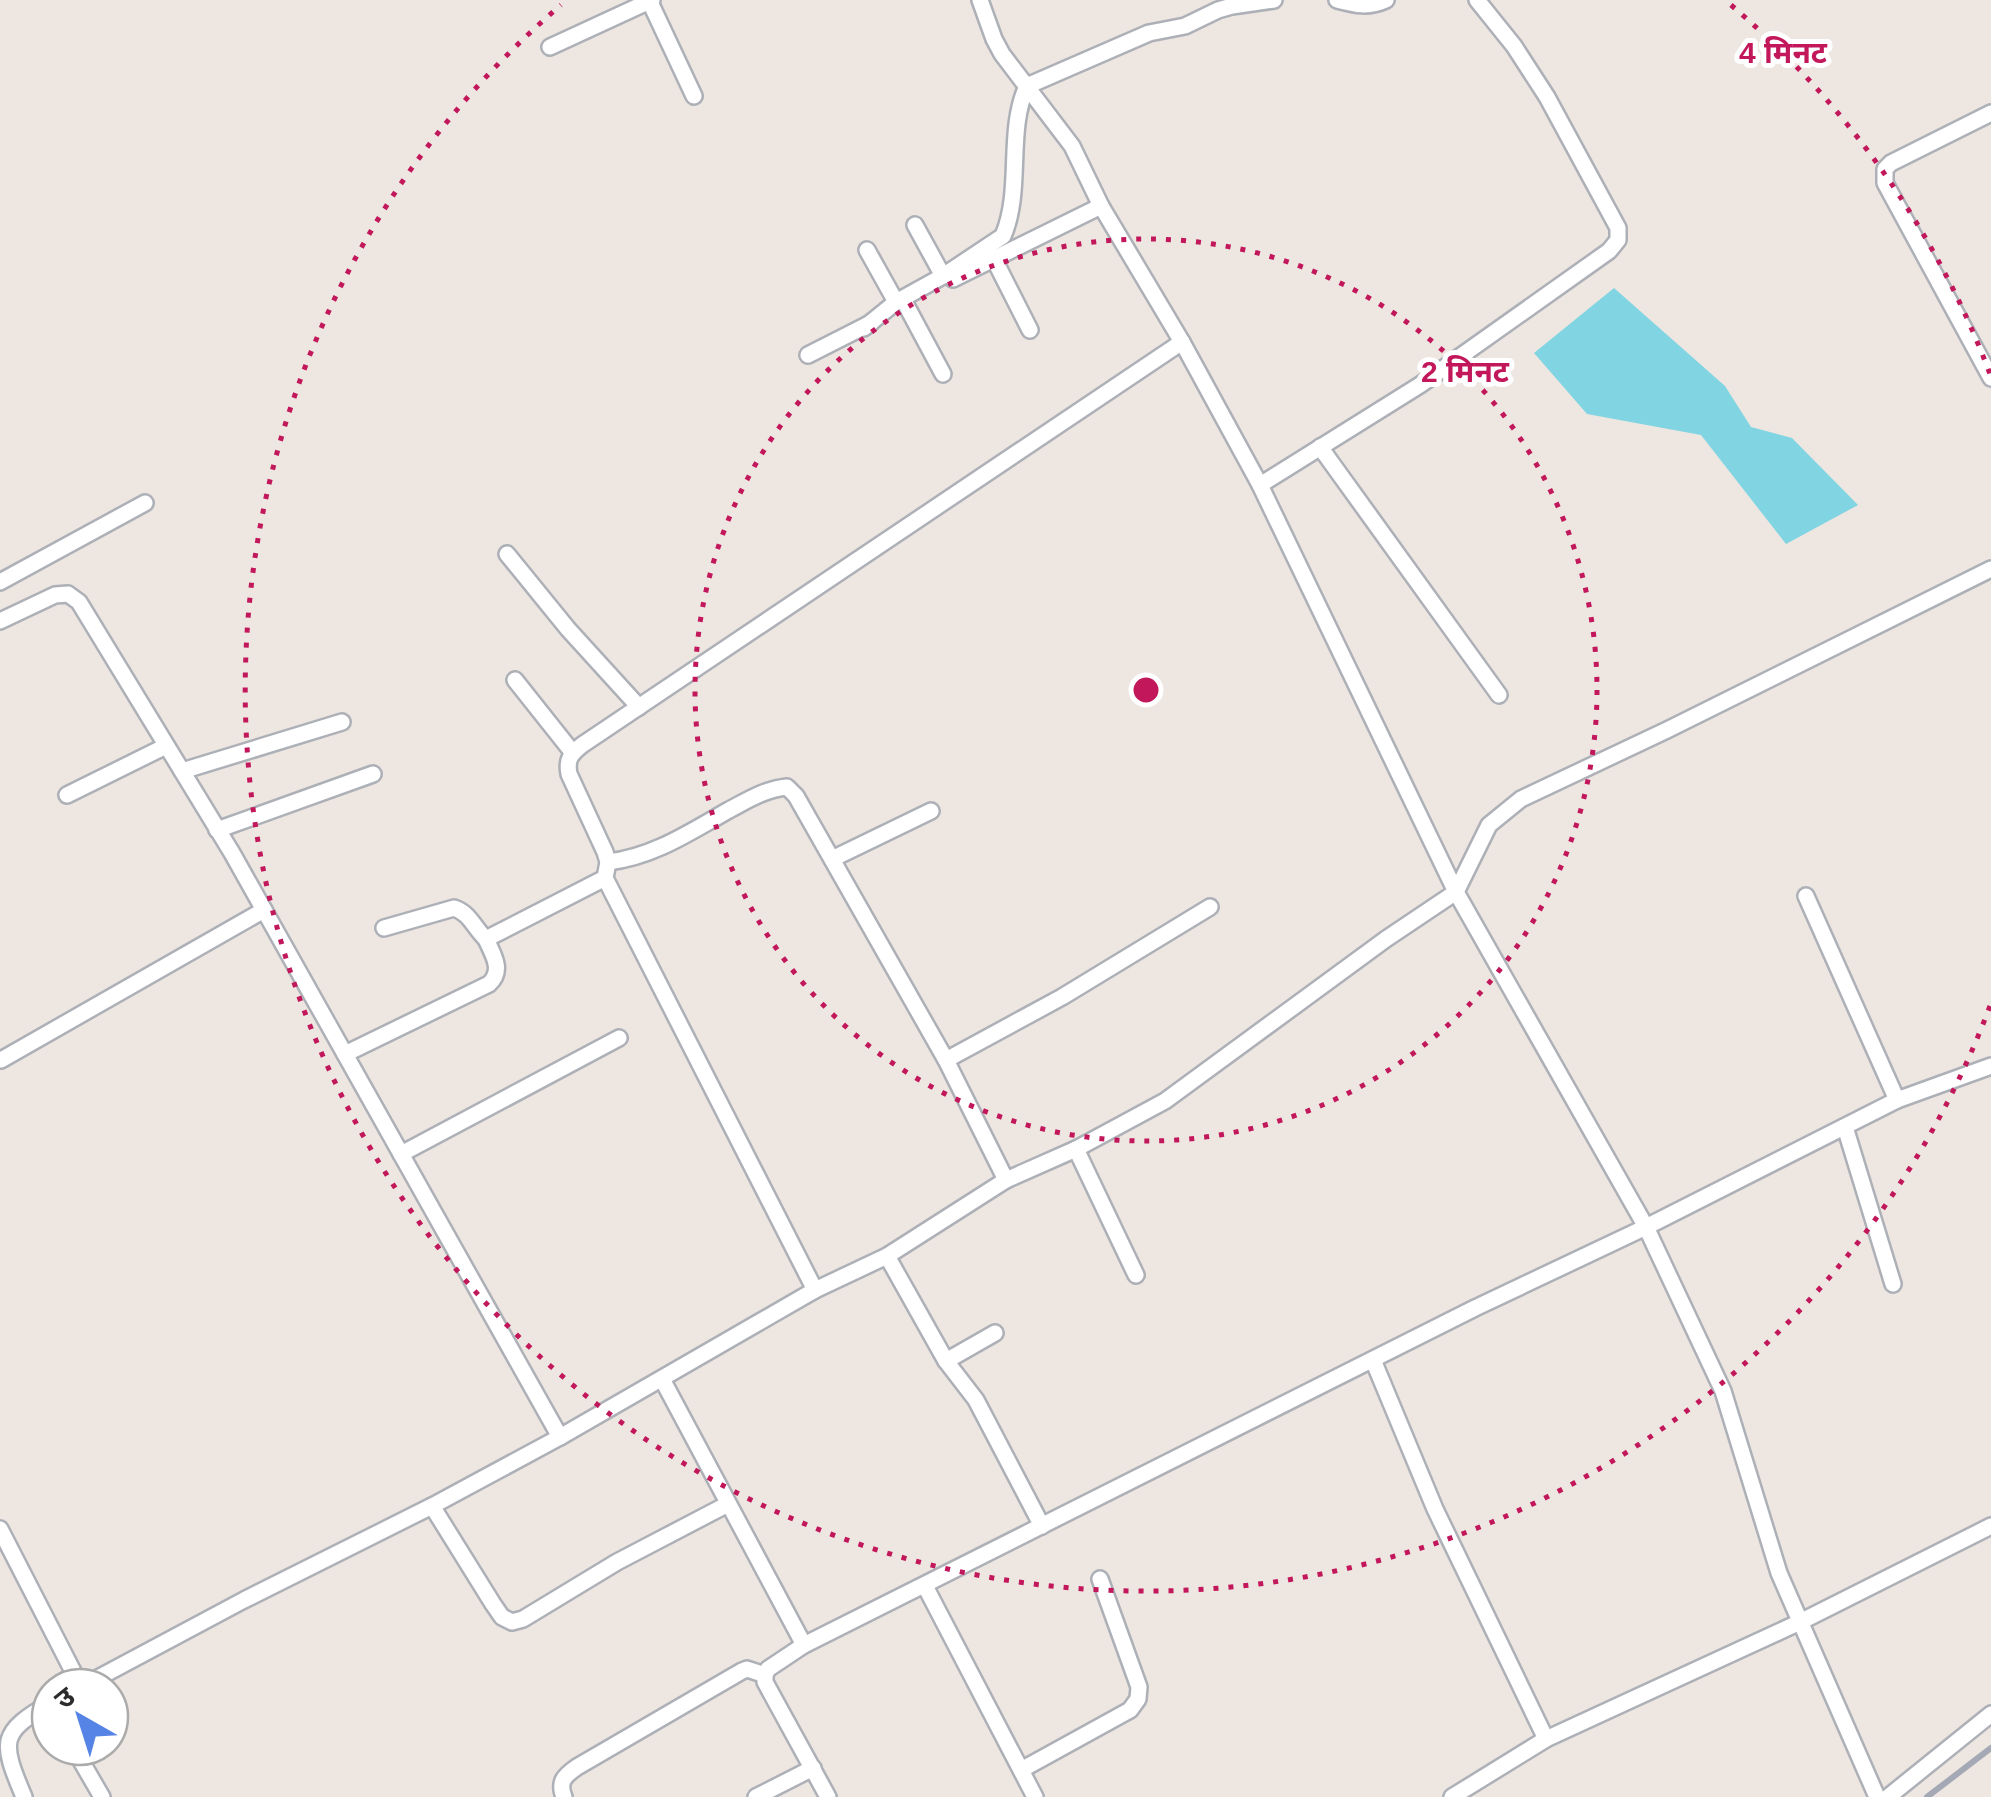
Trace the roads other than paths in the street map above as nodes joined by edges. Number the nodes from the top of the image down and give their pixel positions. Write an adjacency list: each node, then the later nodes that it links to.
1 (650, 0): 7 (street); 9 (street)
2 (980, 0): 8 (street)
3 (1274, 0): 8 (street)
4 (1337, 0): 5 (street)
5 (1386, 0)
6 (1476, 0): 22 (street)
7 (550, 47)
8 (1026, 86): 11 (street); 15 (street)
9 (694, 96)
10 (1991, 112): 21 (street)
11 (1101, 206): 14 (street); 18 (street)
12 (914, 225): 15 (street)
13 (867, 250): 16 (street)
14 (994, 259): 16 (street); 17 (street)
15 (943, 276): 16 (street)
16 (901, 303): 19 (street); 20 (street)
17 (1030, 330)
18 (1182, 342): 23 (street); 31 (street)
19 (808, 355)
20 (943, 374)
21 (1991, 378)
22 (1320, 448): 23 (street); 30 (street)
23 (1260, 485): 42 (street)
24 (145, 503): 27 (street)
25 (507, 554): 31 (street)
26 (1991, 569): 42 (street)
27 (0, 582)
28 (2, 618): 33 (street)
29 (515, 680): 34 (street)
30 (1500, 695)
31 (638, 707): 34 (street)
32 (342, 722): 35 (street)
33 (166, 746): 35 (street); 37 (street)
34 (573, 752): 41 (street)
35 (182, 771): 39 (street)
36 (373, 774): 39 (street)
37 (67, 795)
38 (930, 811): 40 (street)
39 (218, 830): 45 (street)
40 (832, 859): 41 (street); 51 (street)
41 (606, 870): 47 (street); 62 (street)
42 (1456, 892): 55 (street); 58 (street)
43 (1806, 896): 53 (street)
44 (1210, 908): 51 (street)
45 (264, 910): 49 (street); 50 (street)
46 (384, 928): 47 (street)
47 (486, 939): 49 (street)
48 (620, 1038): 56 (street)
49 (345, 1054): 56 (street)
50 (2, 1060)
51 (946, 1060): 57 (street)
52 (1991, 1066): 53 (street)
53 (1897, 1100): 54 (street)
54 (1844, 1127): 58 (street); 61 (street)
55 (1076, 1149): 57 (street); 60 (street)
56 (401, 1154): 67 (street)
57 (1006, 1180): 59 (street)
58 (1646, 1227): 64 (street); 75 (street)
59 (887, 1256): 62 (street); 65 (street)
60 (1136, 1275)
61 (1893, 1284)
62 (815, 1290): 66 (street)
63 (995, 1332): 65 (street)
64 (1373, 1360): 70 (street); 82 (street)
65 (946, 1361): 70 (street)
66 (662, 1379): 67 (street); 68 (street)
67 (560, 1437): 69 (street)
68 (728, 1504): 69 (street); 76 (street)
69 (432, 1506): 78 (street)
70 (1042, 1526): 74 (street)
71 (1991, 1526): 75 (street)
72 (0, 1529): 77 (street)
73 (1100, 1579): 85 (street)
74 (925, 1586): 76 (street); 85 (street)
75 (1800, 1622): 82 (street); 93 (street)
76 (804, 1645): 79 (street)
77 (71, 1667)
78 (118, 1667)
79 (764, 1675): 84 (street); 88 (street)
80 (30, 1713): 86 (street)
81 (1991, 1714): 93 (street)
82 (1546, 1740): 92 (street)
83 (85, 1767): 87 (street)
84 (813, 1768): 89 (street); 90 (street)
85 (1021, 1770): 91 (street)
86 (24, 1797)
87 (102, 1797)
88 (564, 1797)
89 (756, 1797)
90 (828, 1797)
91 (1034, 1797)
92 (1452, 1797)
93 (1878, 1797)

